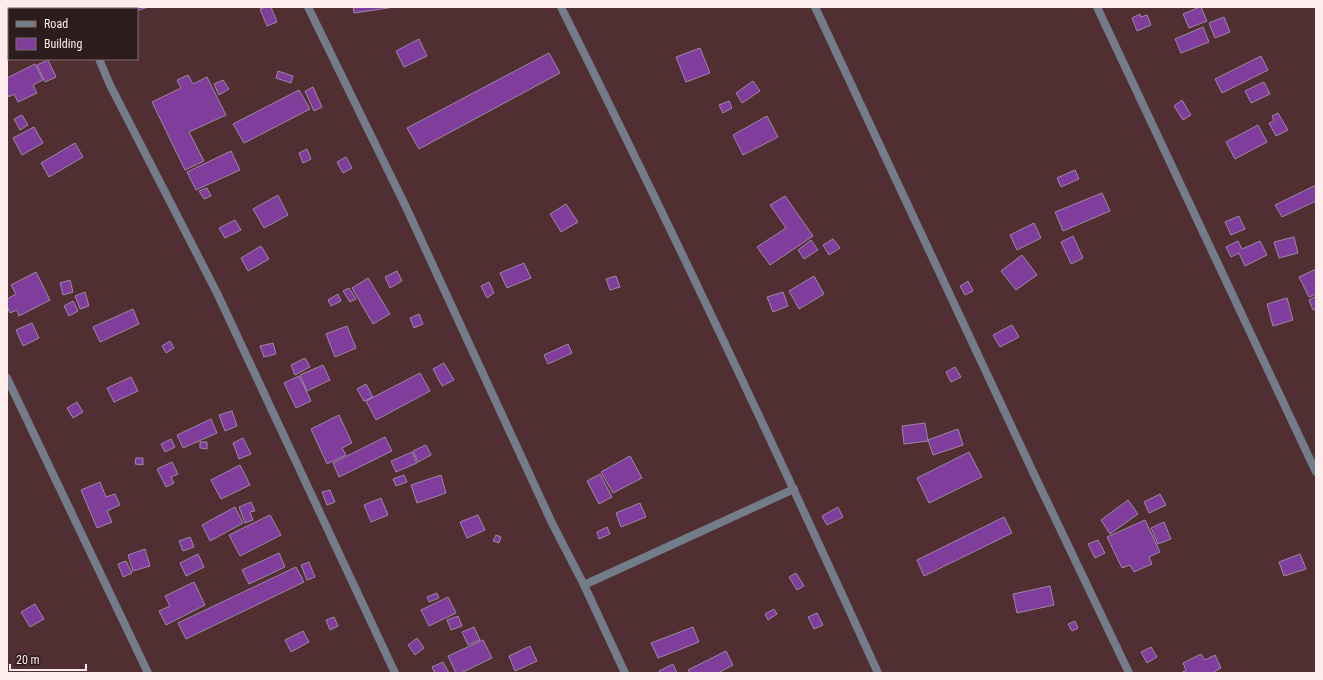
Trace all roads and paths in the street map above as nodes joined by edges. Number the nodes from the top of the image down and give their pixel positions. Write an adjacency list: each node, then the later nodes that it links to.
1 (308, 7): 9 (street)
2 (561, 7): 8 (street)
3 (815, 7): 14 (street)
4 (1097, 7): 7 (street)
5 (99, 60): 11 (street)
6 (7, 378): 10 (street)
7 (1316, 472)
8 (794, 489): 9 (street); 13 (street)
9 (584, 585): 12 (street)
10 (148, 673)
11 (395, 673)
12 (625, 673)
13 (878, 673)
14 (1129, 673)

